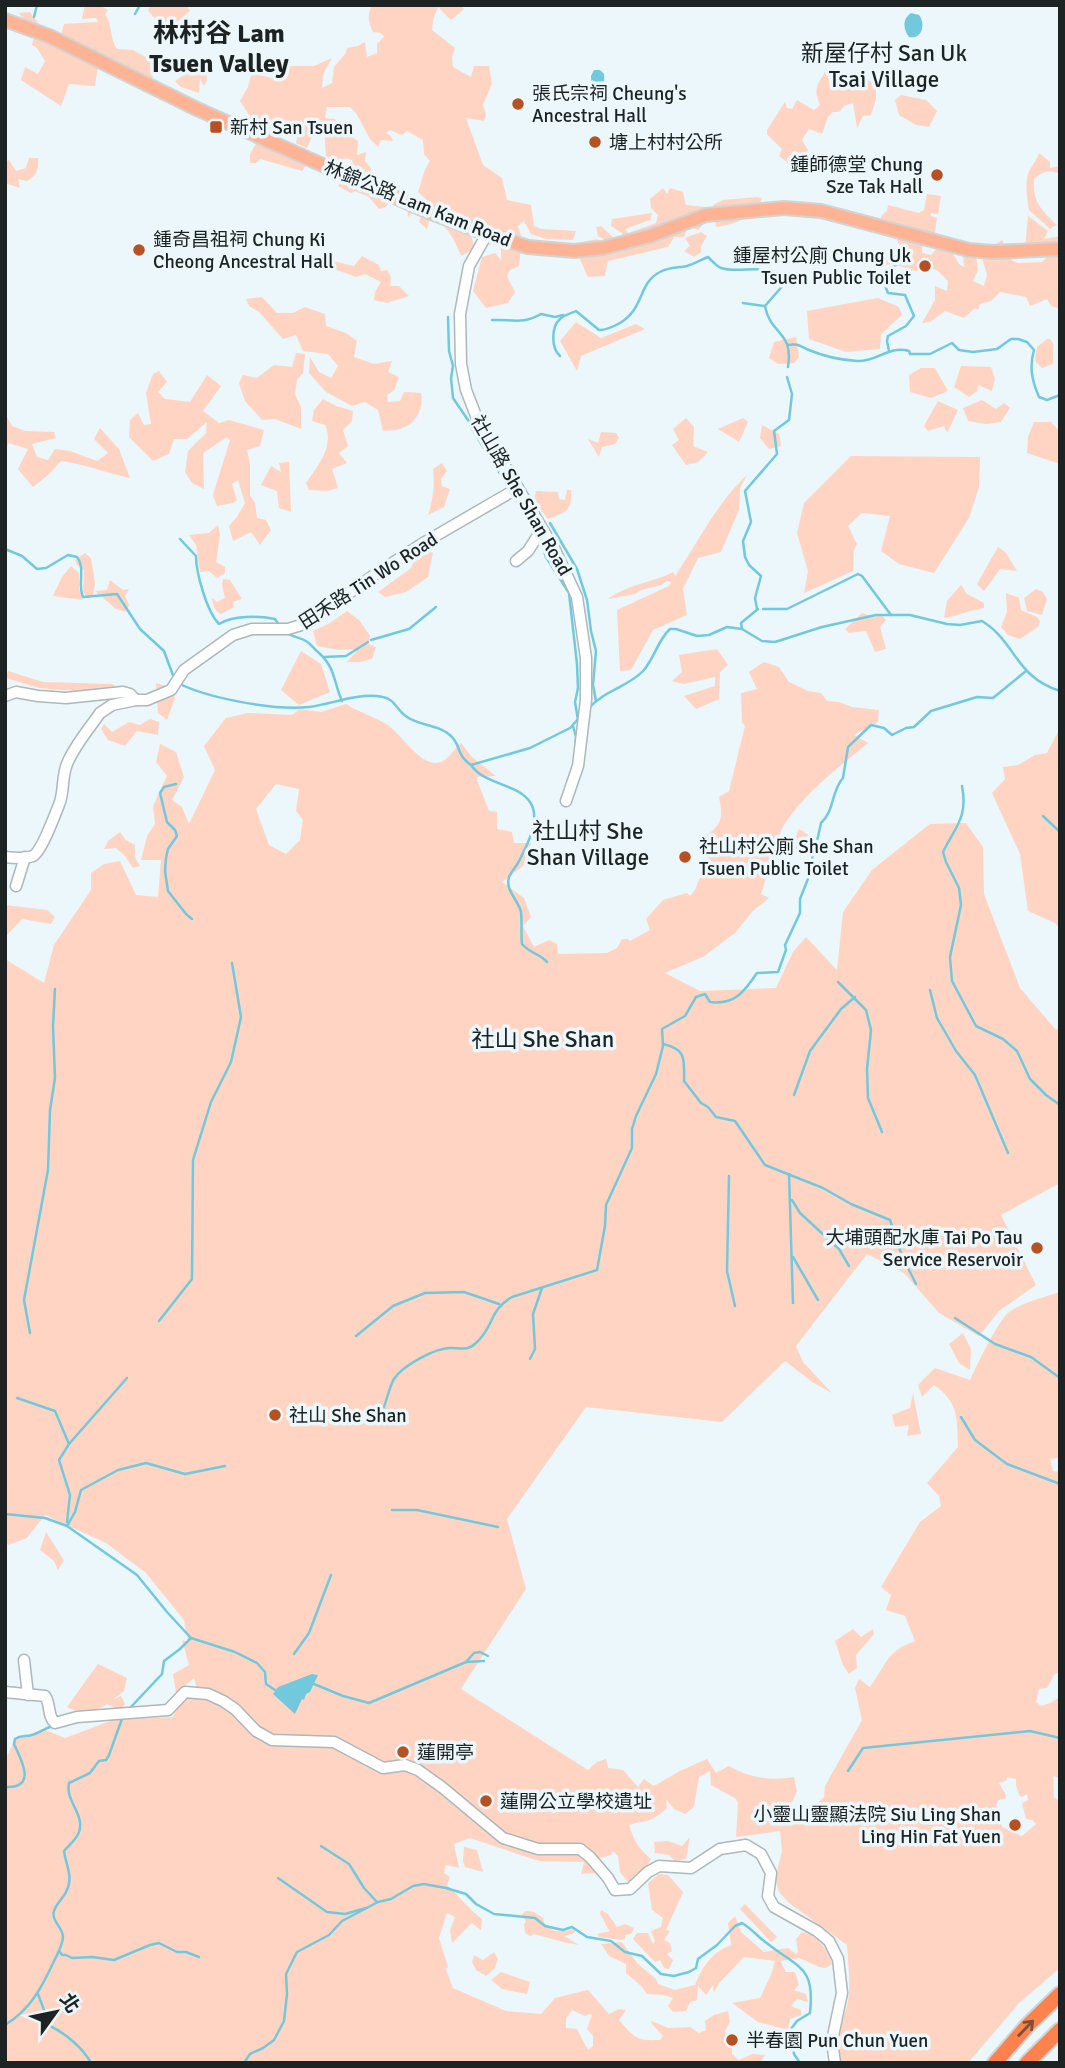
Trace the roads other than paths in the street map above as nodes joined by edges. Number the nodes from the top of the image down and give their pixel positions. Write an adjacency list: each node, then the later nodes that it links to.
1 (5, 20): 2 (main road, 林錦公路 Lam Kam Road)
2 (487, 234): 3 (main road, 林錦公路 Lam Kam Road); 4 (street, 社山路 She Shan Road)
3 (1060, 249)
4 (518, 488): 5 (street, 社山路 She Shan Road); 8 (street, 田禾路 Tin Wo Road)
5 (542, 529): 6 (street); 9 (street, 社山路 She Shan Road)
6 (516, 561)
7 (5, 696): 8 (street)
8 (136, 700): 11 (street)
9 (566, 801)
10 (5, 857): 11 (street)
11 (25, 857): 12 (street)
12 (16, 886)
13 (24, 1660): 15 (street)
14 (5, 1692): 15 (street)
15 (28, 1695): 18 (street)
16 (1060, 1994): 19 (highway, one-way to 16)
17 (1058, 2032): 20 (highway)
18 (835, 2063)
19 (995, 2063)
20 (1027, 2063)

